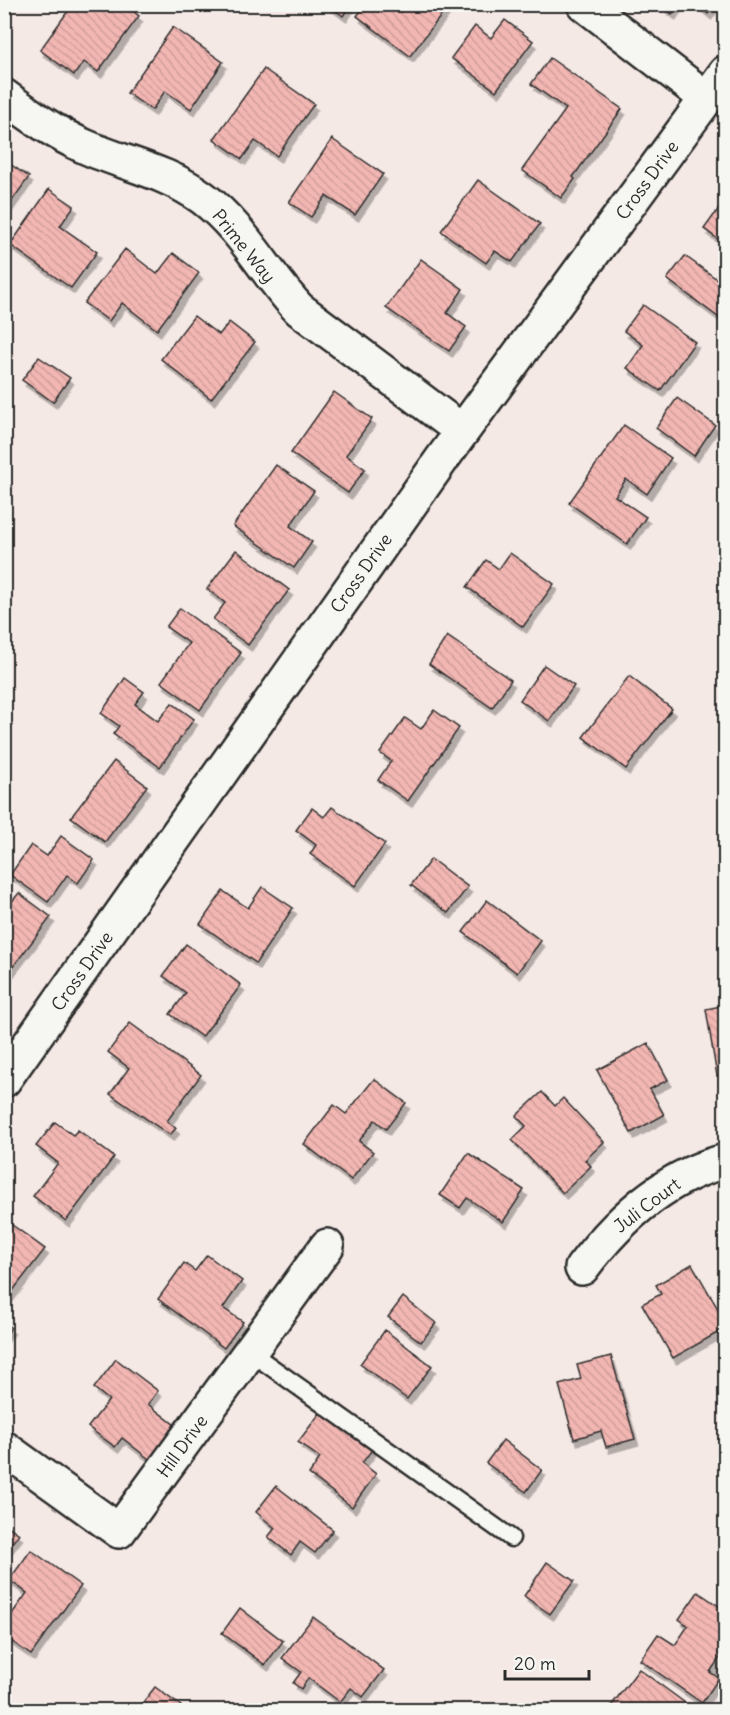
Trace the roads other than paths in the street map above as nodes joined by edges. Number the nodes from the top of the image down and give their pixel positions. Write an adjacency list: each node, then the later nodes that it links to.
1 (584, 4): 4 (street)
2 (726, 72): 4 (street, Cross Drive)
3 (4, 96): 5 (street, Prime Way)
4 (706, 98): 5 (street, Cross Drive)
5 (462, 431): 6 (street, Cross Drive)
6 (4, 1080)
7 (726, 1161): 9 (street, Juli Court)
8 (327, 1246): 10 (street, Hill Drive)
9 (582, 1268)
10 (250, 1352): 11 (street, Hill Drive); 12 (lane)
11 (4, 1448)
12 (511, 1538)

